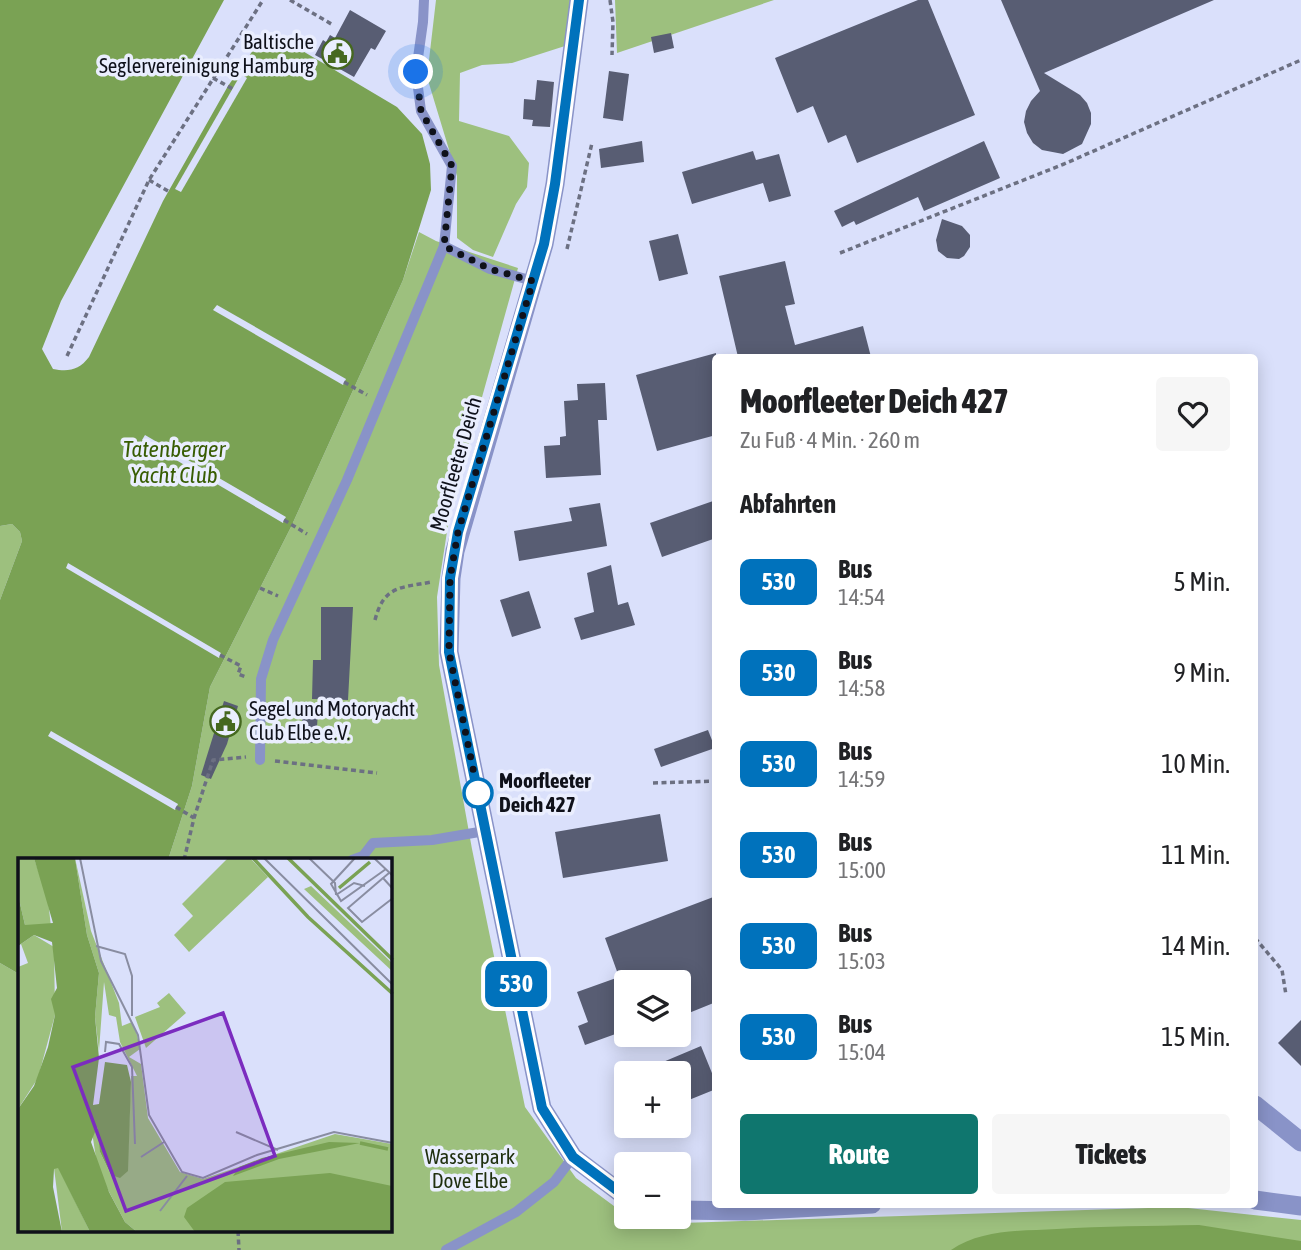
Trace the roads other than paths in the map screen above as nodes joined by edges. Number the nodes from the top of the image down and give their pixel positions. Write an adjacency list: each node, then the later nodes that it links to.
1 (424, 0): 3 (lane)
2 (579, 0): 4 (street, Moorfleeter Deich)
3 (444, 246): 4 (lane); 5 (lane)
4 (533, 281): 6 (street, Moorfleeter Deich)
5 (260, 760)
6 (485, 831): 7 (lane); 10 (street, Moorfleeter Deich)
7 (358, 858)
8 (1258, 1107): 9 (street)
9 (1301, 1142)
10 (573, 1157): 11 (street, Moorfleeter Deich); 16 (lane)
11 (614, 1188)
12 (1258, 1200): 13 (street)
13 (1301, 1206)
14 (799, 1208): 15 (street)
15 (691, 1210)
16 (446, 1250)

